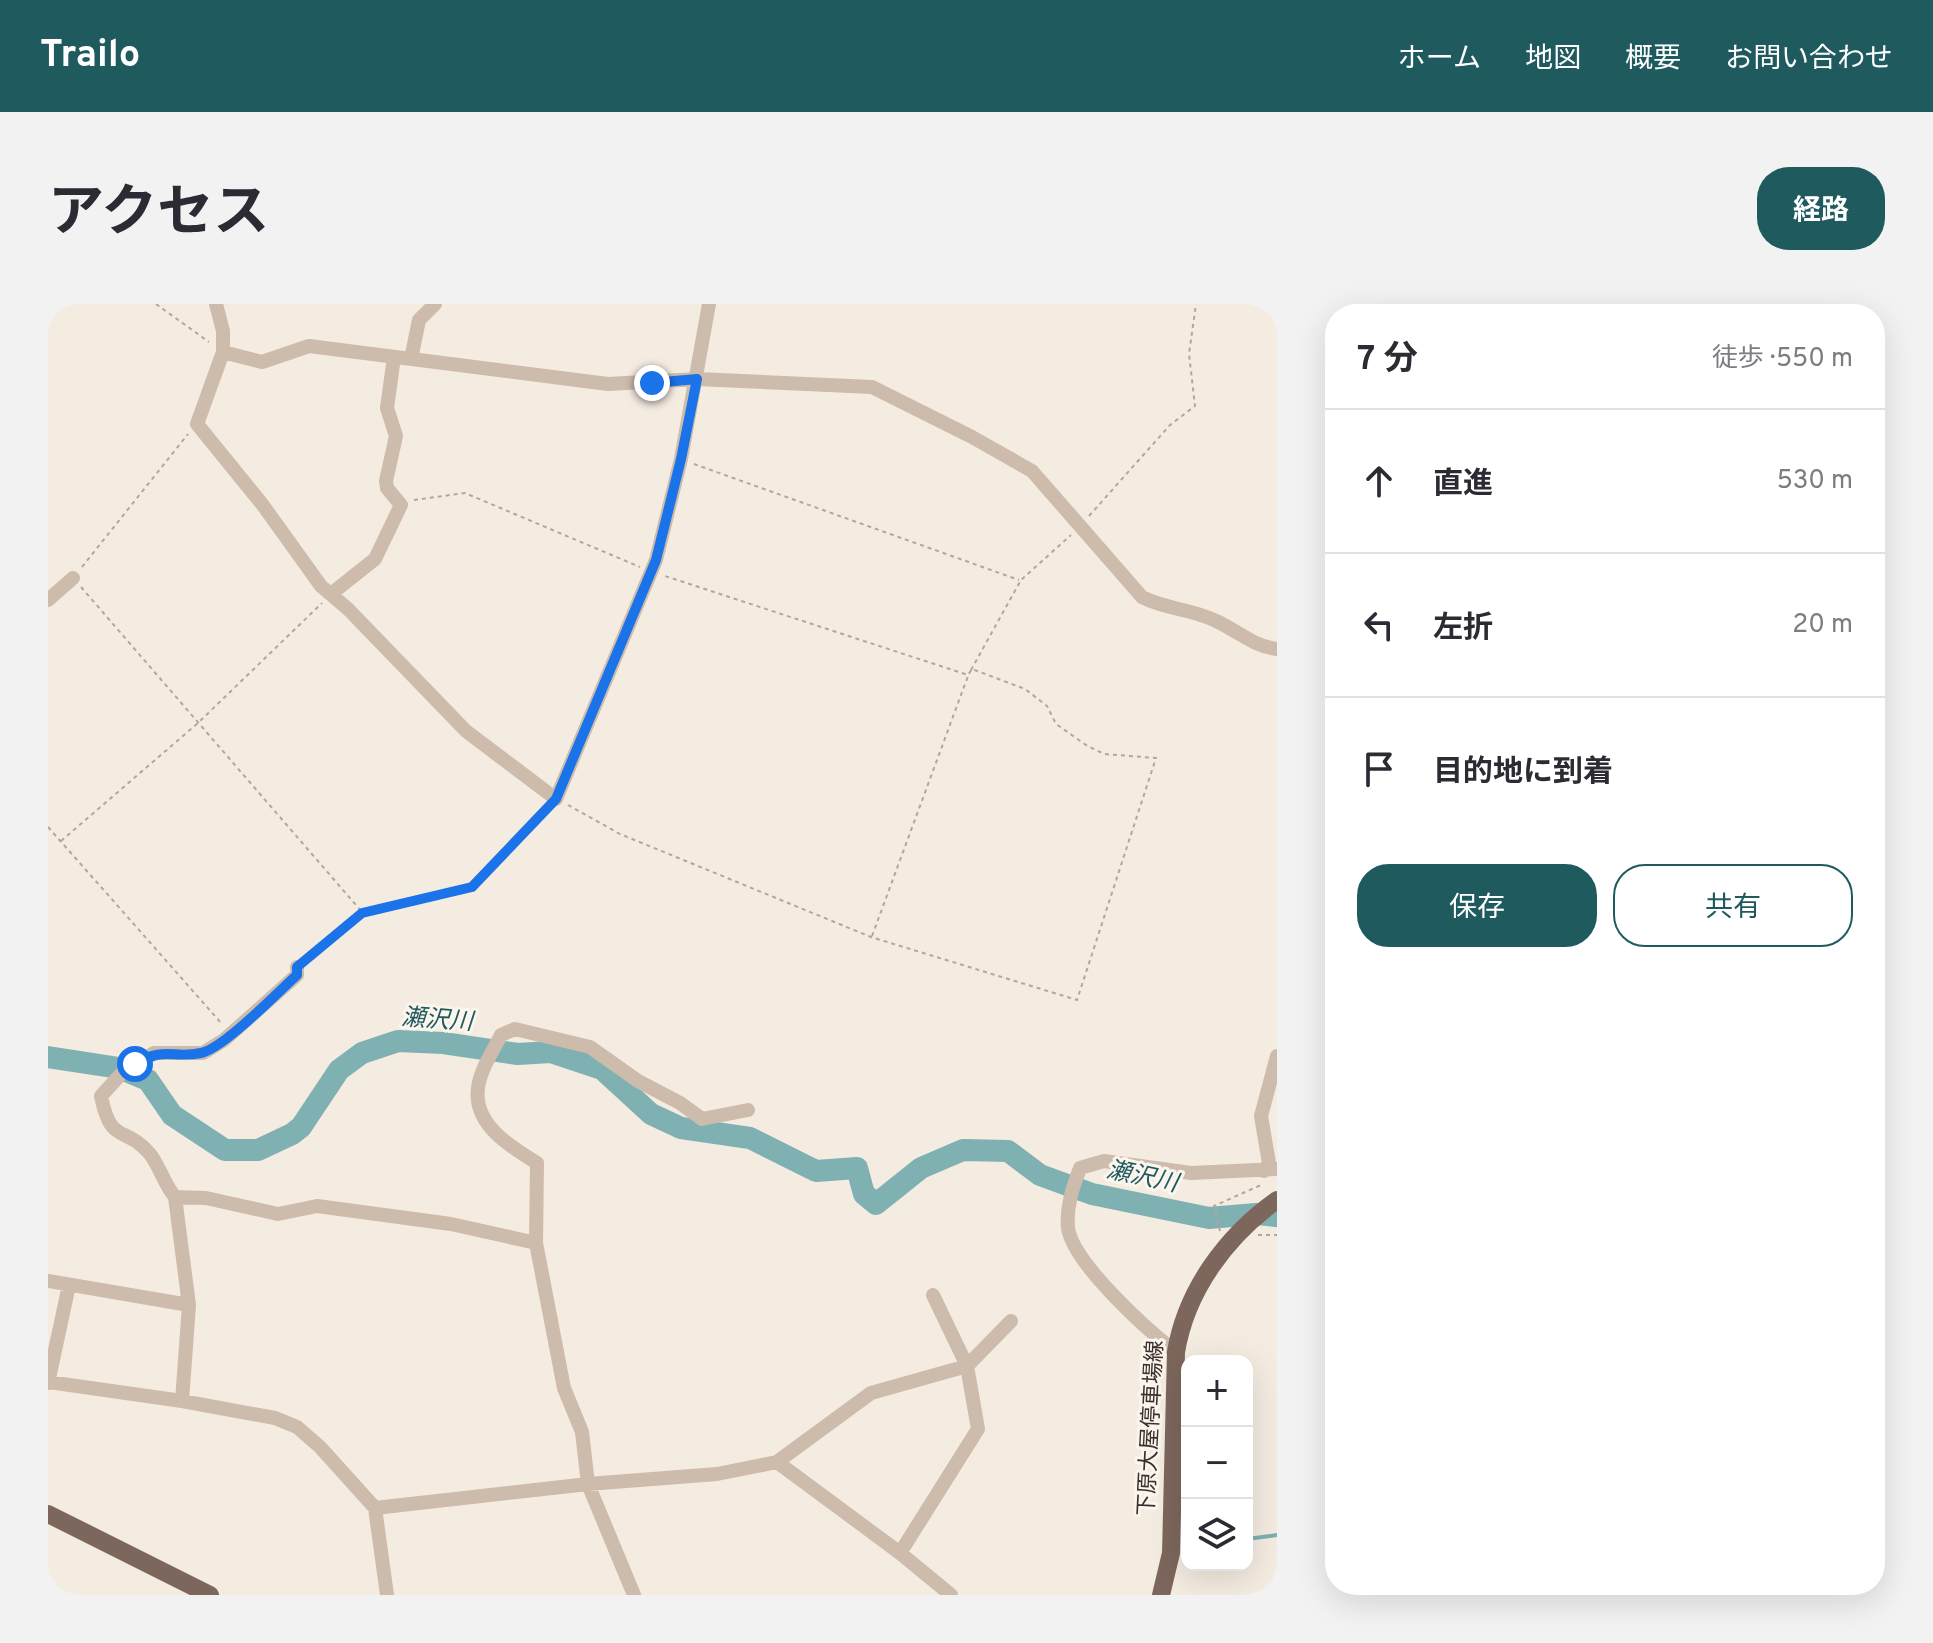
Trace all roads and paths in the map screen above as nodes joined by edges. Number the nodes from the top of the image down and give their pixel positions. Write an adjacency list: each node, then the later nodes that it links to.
1 (156, 304): 6 (path)
2 (216, 304): 6 (street)
3 (435, 304): 8 (street)
4 (709, 304): 9 (street)
5 (1196, 304): 13 (path)
6 (223, 352): 7 (street); 10 (street)
7 (394, 357): 8 (street); 12 (street)
8 (411, 359): 9 (street)
9 (697, 379): 11 (street); 13 (street)
10 (197, 424): 15 (path); 17 (street)
11 (681, 459): 14 (street); 16 (path)
12 (401, 505): 14 (path); 17 (street)
13 (1079, 527): 16 (path); 19 (street)
14 (651, 572): 21 (path); 23 (street)
15 (73, 578): 18 (street); 22 (path)
16 (1021, 580): 20 (path)
17 (331, 594): 22 (path); 23 (street)
18 (48, 600)
19 (1277, 649)
20 (972, 669): 21 (path); 27 (path)
21 (968, 675): 27 (path)
22 (198, 723): 25 (path); 26 (path)
23 (556, 799): 26 (path); 27 (path)
24 (48, 827): 25 (path)
25 (60, 842): 29 (path)
26 (362, 913): 28 (path)
27 (871, 937)
28 (297, 967): 33 (street)
29 (224, 1027)
30 (1277, 1056): 32 (street)
31 (748, 1110): 35 (street)
32 (1271, 1170): 41 (street)
33 (175, 1197): 35 (street); 39 (street)
34 (1274, 1202): 41 (main road, 下原大屋停車場線)
35 (536, 1243): 46 (street)
36 (48, 1281): 37 (street)
37 (69, 1285): 39 (street); 43 (street)
38 (933, 1295): 42 (street)
39 (189, 1305): 44 (street)
40 (1011, 1321): 42 (street)
41 (1176, 1352): 54 (main road, 下原大屋停車場線)
42 (967, 1366): 45 (street); 49 (street)
43 (48, 1383): 44 (street)
44 (182, 1401): 47 (street)
45 (777, 1462): 46 (street); 49 (street)
46 (588, 1484): 47 (street); 52 (street)
47 (375, 1508): 51 (street)
48 (48, 1514): 50 (main road)
49 (900, 1553): 53 (street)
50 (210, 1595)
51 (387, 1595)
52 (634, 1595)
53 (951, 1595)
54 (1161, 1595)

